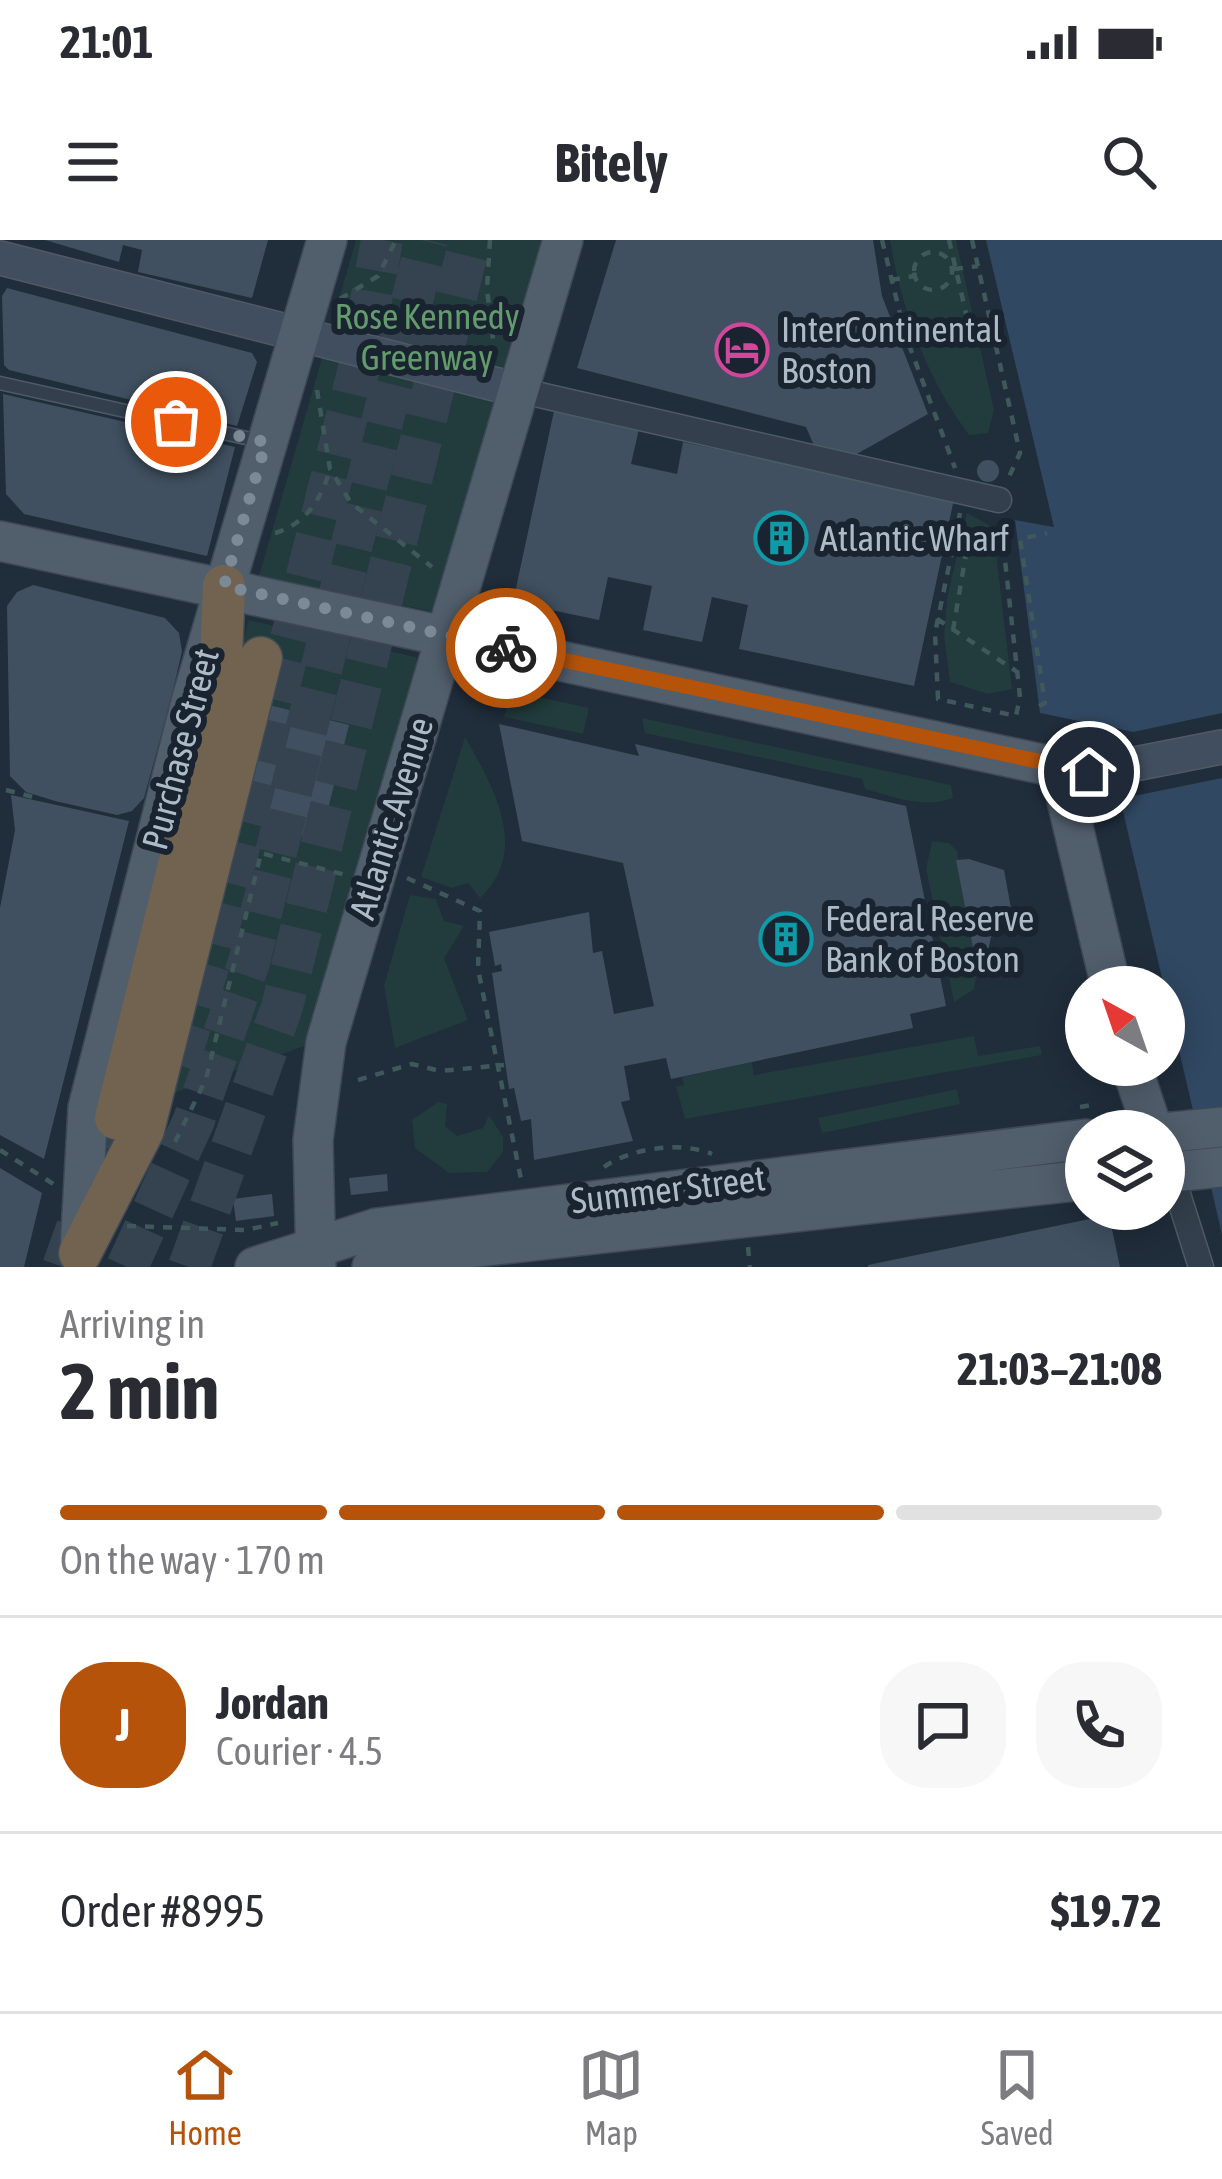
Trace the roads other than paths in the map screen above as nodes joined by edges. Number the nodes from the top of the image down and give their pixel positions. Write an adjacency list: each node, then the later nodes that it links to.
1 (327, 240): 4 (main road, Purchase Street)
2 (563, 240): 6 (main road, Atlantic Avenue)
3 (0, 258): 4 (main road)
4 (297, 334): 6 (main road); 7 (main road, Purchase Street)
5 (0, 383): 7 (lane)
6 (518, 390): 8 (street); 11 (main road, Atlantic Avenue)
7 (266, 442): 10 (main road, Purchase Street)
8 (999, 500)
9 (0, 541): 10 (main road)
10 (224, 586): 11 (main road); 16 (highway); 21 (main road, Purchase Street)
11 (446, 635): 14 (main road); 20 (main road, Atlantic Avenue)
12 (261, 658): 21 (highway)
13 (1222, 747): 14 (main road)
14 (1065, 769): 15 (main road)
15 (1106, 966)
16 (116, 1118)
17 (1065, 1142): 20 (main road, Summer Street)
18 (1188, 1154): 24 (street)
19 (1065, 1182): 23 (main road, Summer Street)
20 (315, 1257): 22 (main road, Summer Street)
21 (78, 1260)
22 (255, 1267)
23 (372, 1267)
24 (1201, 1267)

